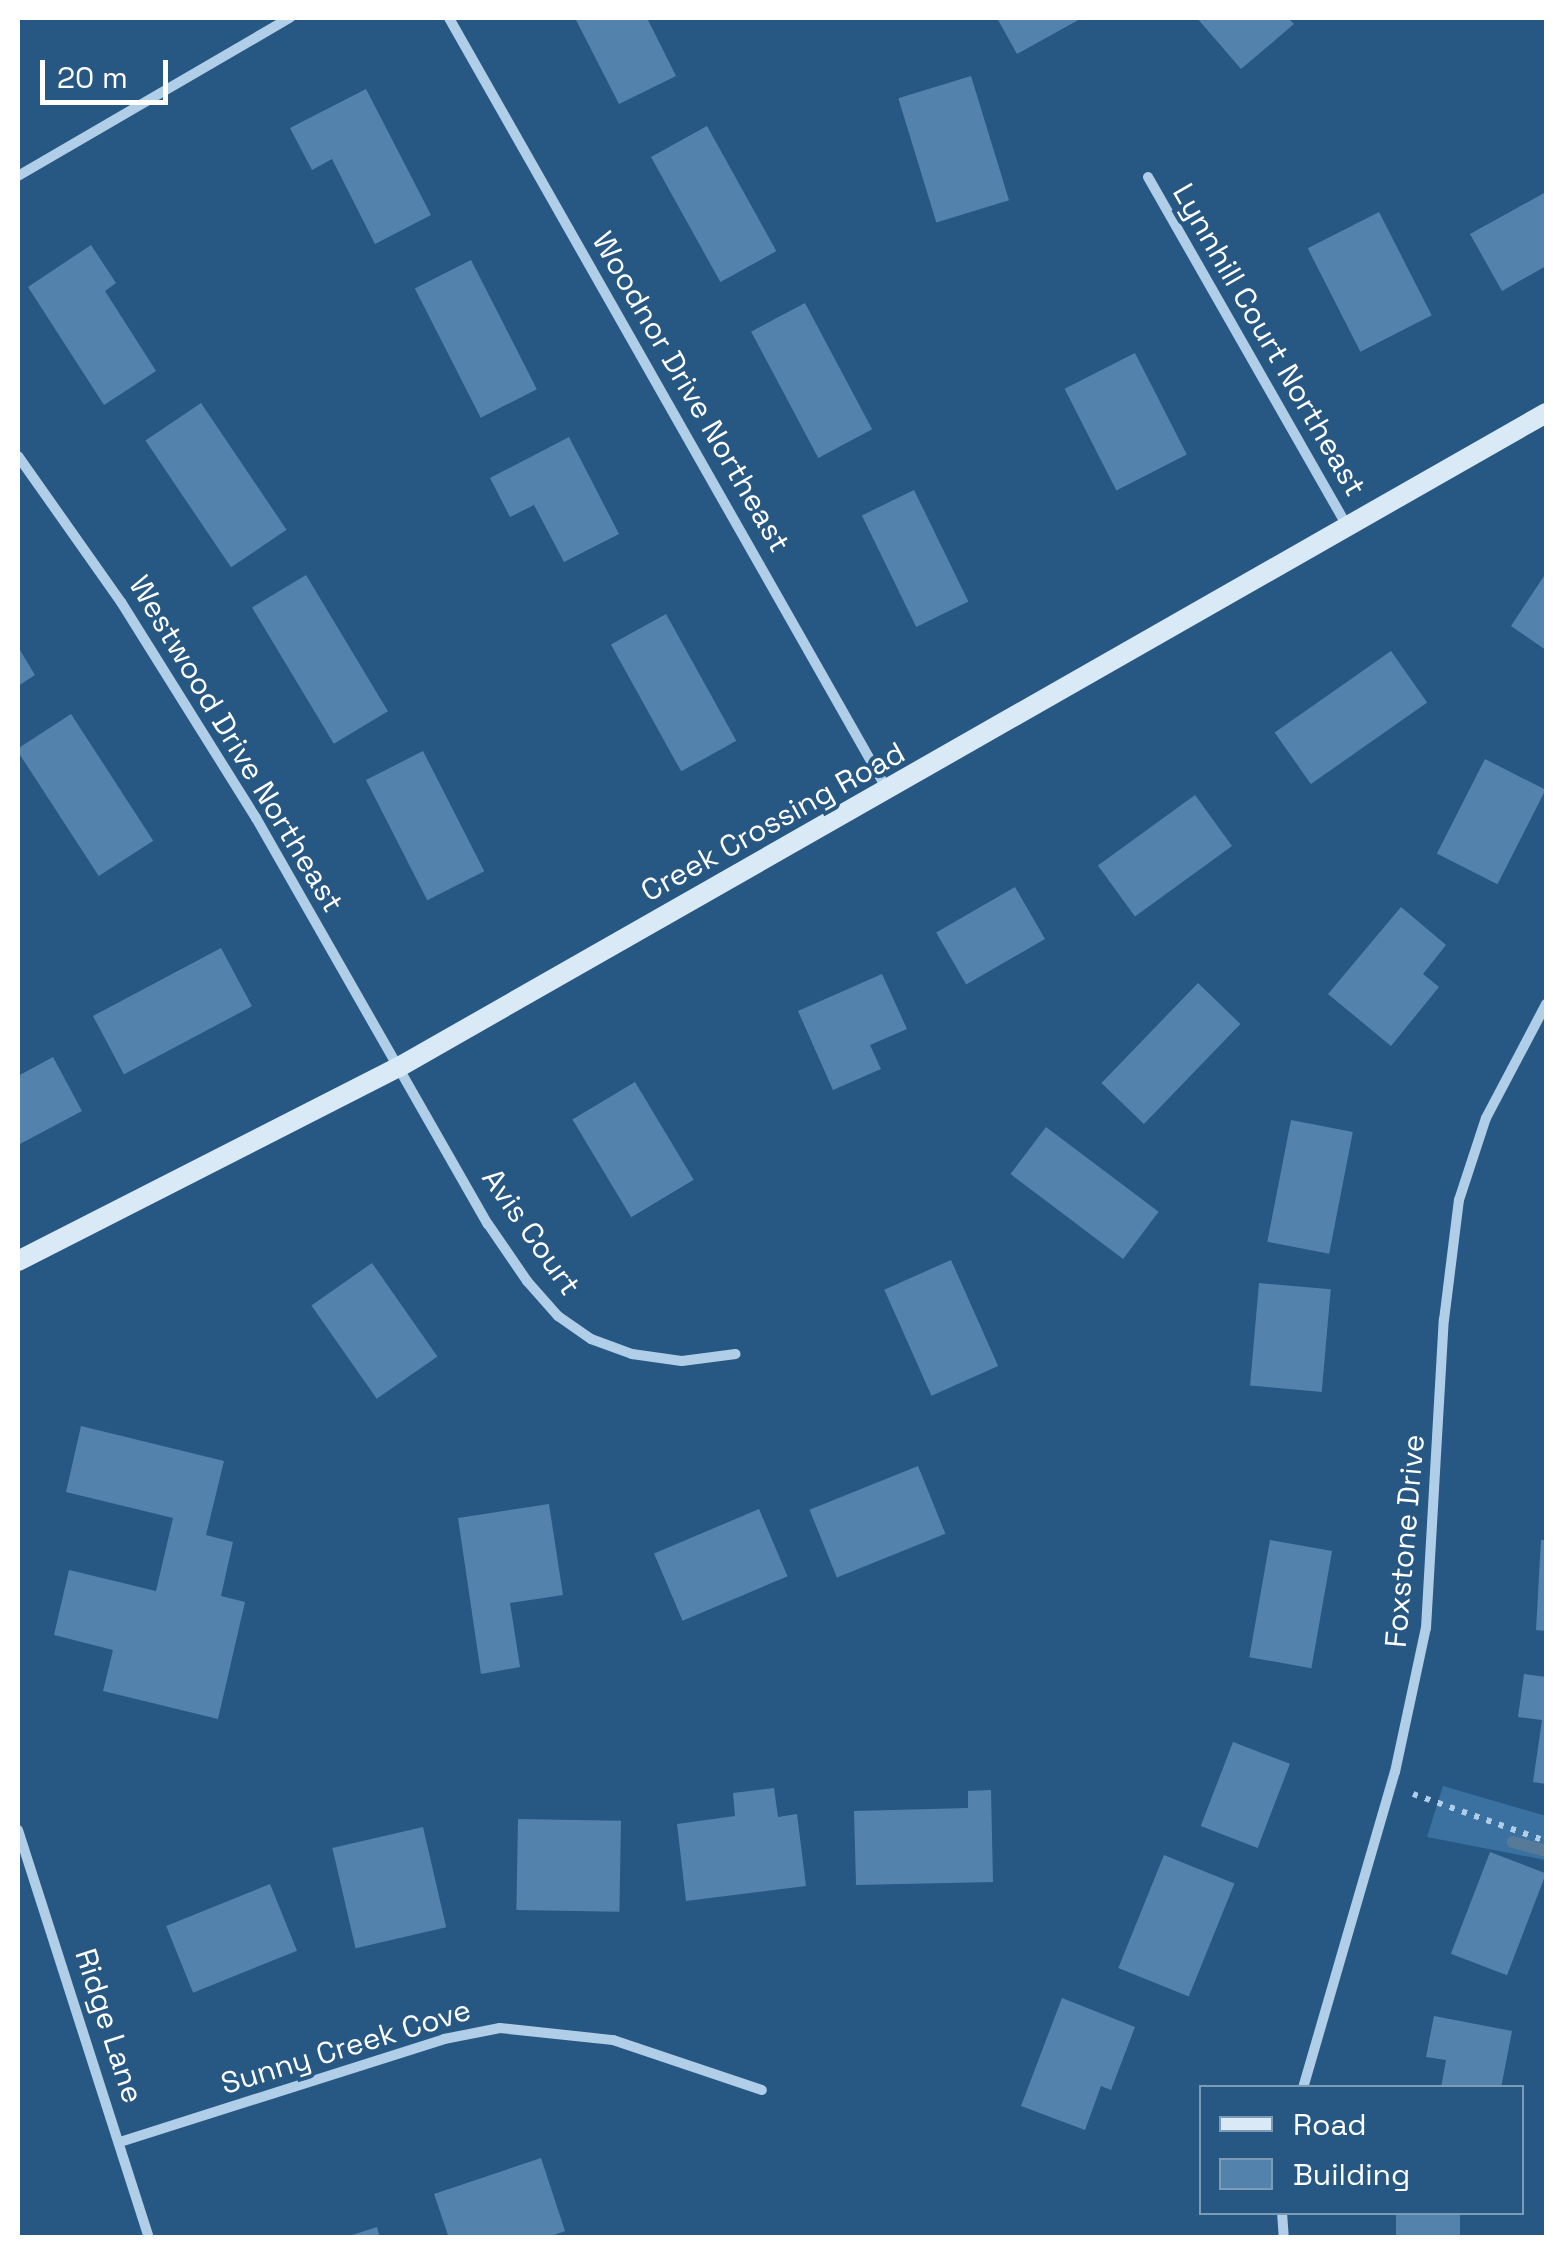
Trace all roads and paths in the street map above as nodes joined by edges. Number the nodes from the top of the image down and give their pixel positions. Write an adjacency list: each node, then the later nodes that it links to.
1 (290, 18): 3 (street)
2 (450, 18): 8 (street, Woodnor Drive Northeast)
3 (18, 176)
4 (1148, 177): 7 (street, Lynnhill Court Northeast)
5 (1546, 413): 7 (street, Creek Crossing Road)
6 (18, 456): 10 (street, Westwood Drive Northeast)
7 (1348, 527): 8 (street, Creek Crossing Road)
8 (888, 792): 10 (street, Creek Crossing Road)
9 (1546, 1004): 13 (street, Foxstone Drive)
10 (398, 1067): 11 (street, Creek Crossing Road); 12 (street, Avis Court)
11 (18, 1261)
12 (736, 1354)
13 (1388, 1785): 15 (path); 16 (street, Foxstone Drive)
14 (18, 1830): 18 (street, Ridge Lane)
15 (1546, 1841)
16 (1305, 2085)
17 (762, 2090): 18 (street, Sunny Creek Cove)
18 (120, 2142): 19 (street, Ridge Lane)
19 (149, 2238)

